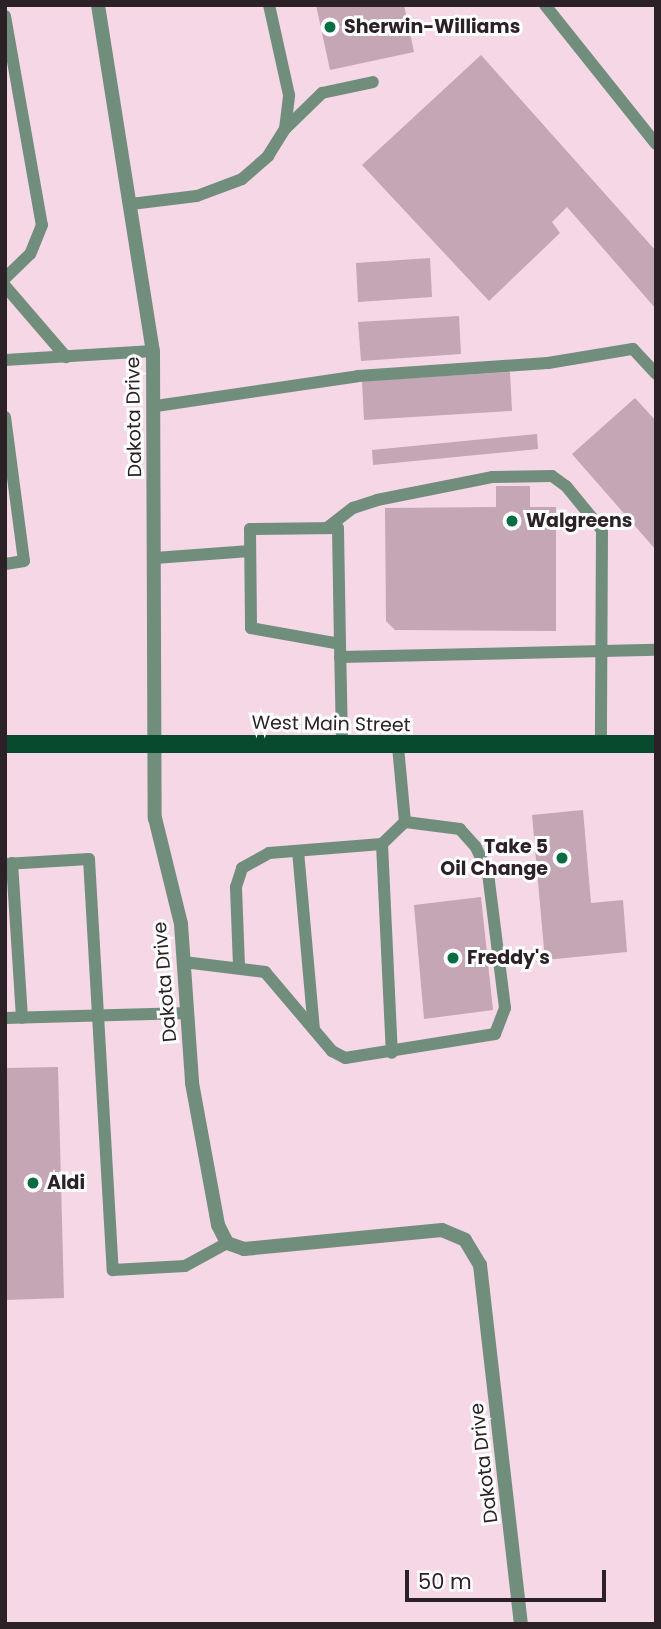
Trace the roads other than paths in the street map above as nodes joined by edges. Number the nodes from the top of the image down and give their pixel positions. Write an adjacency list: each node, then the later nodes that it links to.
1 (97, 5): 8 (street, Dakota Drive)
2 (269, 5): 6 (lane)
3 (545, 5): 7 (lane)
4 (5, 16): 9 (lane)
5 (373, 82): 6 (lane)
6 (285, 129): 8 (lane)
7 (656, 144)
8 (131, 204): 11 (street, Dakota Drive)
9 (5, 278)
10 (5, 286): 12 (lane)
11 (153, 351): 12 (lane); 15 (street, Dakota Drive)
12 (66, 357): 13 (lane)
13 (5, 360)
14 (656, 374): 15 (lane)
15 (156, 406): 19 (street, Dakota Drive)
16 (5, 416): 20 (lane)
17 (327, 528): 18 (lane); 22 (lane); 23 (lane)
18 (250, 551): 19 (lane); 22 (lane)
19 (155, 558): 25 (street, Dakota Drive)
20 (5, 564)
21 (656, 650): 23 (lane)
22 (340, 651): 23 (lane); 24 (lane)
23 (601, 652): 27 (lane)
24 (342, 742): 25 (main road, West Main Street); 29 (main road, West Main Street)
25 (153, 743): 26 (main road, West Main Street); 34 (street, Dakota Drive)
26 (5, 744)
27 (601, 744): 28 (main road, West Main Street); 29 (main road, West Main Street)
28 (656, 744)
29 (398, 747): 30 (lane)
30 (405, 822): 31 (lane); 41 (lane)
31 (382, 844): 32 (lane); 41 (lane)
32 (298, 851): 35 (lane); 40 (lane)
33 (8, 864): 38 (lane); 39 (lane)
34 (184, 961): 35 (lane); 36 (street, Dakota Drive)
35 (239, 966): 40 (lane)
36 (188, 1013): 39 (lane); 42 (street, Dakota Drive)
37 (5, 1018): 38 (lane)
38 (22, 1018): 39 (lane)
39 (100, 1018): 42 (lane)
40 (314, 1030): 41 (lane)
41 (392, 1053)
42 (227, 1242): 43 (street, Dakota Drive)
43 (521, 1624)

